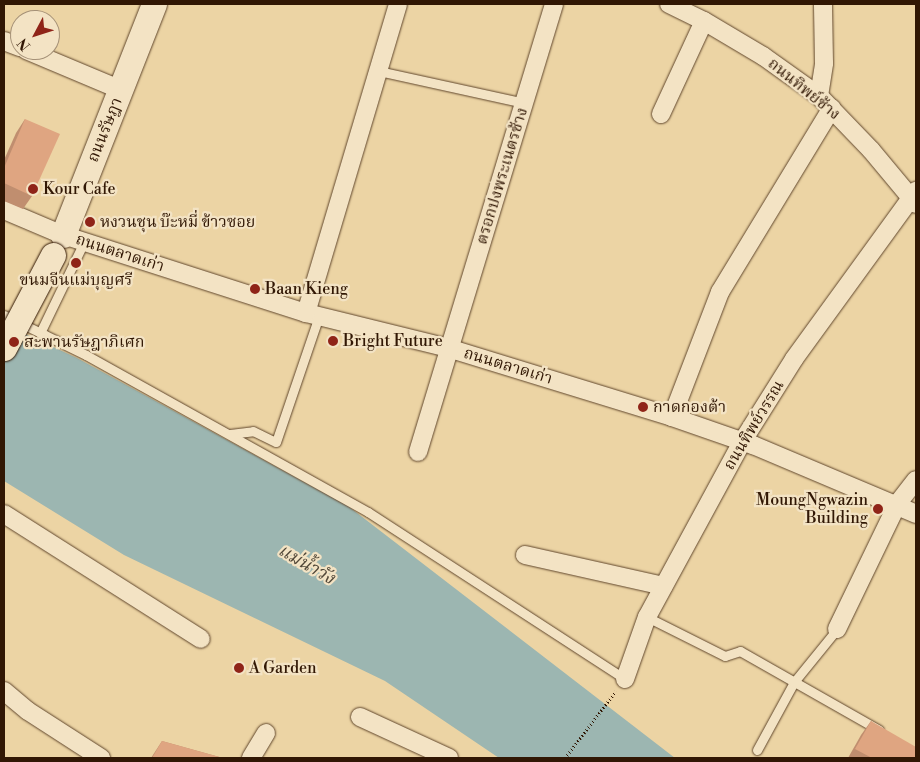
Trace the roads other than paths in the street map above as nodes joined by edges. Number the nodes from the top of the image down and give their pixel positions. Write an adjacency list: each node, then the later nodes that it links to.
1 (154, 4): 9 (street, ถนนรัษฎา)
2 (398, 4): 8 (street)
3 (554, 4): 11 (street, ตรอกปงพระเนตรช้าง)
4 (669, 4): 6 (street, ถนนทิพย์ช้าง)
5 (824, 4): 10 (street)
6 (704, 21): 10 (street, ถนนทิพย์ช้าง); 13 (street)
7 (50, 60): 9 (street)
8 (379, 71): 11 (lane); 17 (street)
9 (121, 90): 16 (street, ถนนรัษฎา)
10 (819, 96): 12 (street, ถนนทิพย์ช้าง)
11 (524, 103): 21 (street, ตรอกปงพระเนตรช้าง)
12 (832, 108): 14 (street, ถนนทิพย์ช้าง); 22 (street)
13 (661, 114)
14 (915, 197): 24 (street, ถนนทิพย์วรรณ)
15 (4, 210): 16 (street, ถนนตลาดเก่า)
16 (67, 244): 17 (street, ถนนตลาดเก่า); 19 (lane); 20 (street, ถนนรัษฎา, bridge)
17 (313, 314): 21 (street, ถนนตลาดเก่า); 23 (lane)
18 (4, 315): 19 (lane)
19 (40, 333): 23 (lane)
20 (4, 348)
21 (448, 348): 22 (street, ถนนตลาดเก่า); 25 (street, ตรอกปงพระเนตรช้าง)
22 (672, 418): 24 (street, ถนนตลาดเก่า)
23 (229, 434): 35 (lane)
24 (742, 442): 27 (street, ถนนตลาดเก่า); 31 (street, ถนนทิพย์วรรณ)
25 (418, 452)
26 (916, 480): 27 (street)
27 (898, 504): 29 (street, ถนนตลาดเก่า); 33 (street)
28 (4, 514): 34 (street)
29 (916, 514)
30 (525, 555): 31 (street)
31 (664, 586): 32 (street, ถนนทิพย์วรรณ)
32 (647, 616): 35 (street, ถนนทิพย์วรรณ); 36 (lane)
33 (838, 629): 36 (lane)
34 (201, 639)
35 (625, 679)
36 (794, 682): 40 (lane); 41 (lane)
37 (4, 692): 42 (street)
38 (360, 717): 44 (street)
39 (266, 733): 43 (street)
40 (890, 736)
41 (757, 750)
42 (101, 758)
43 (251, 758)
44 (449, 758)

